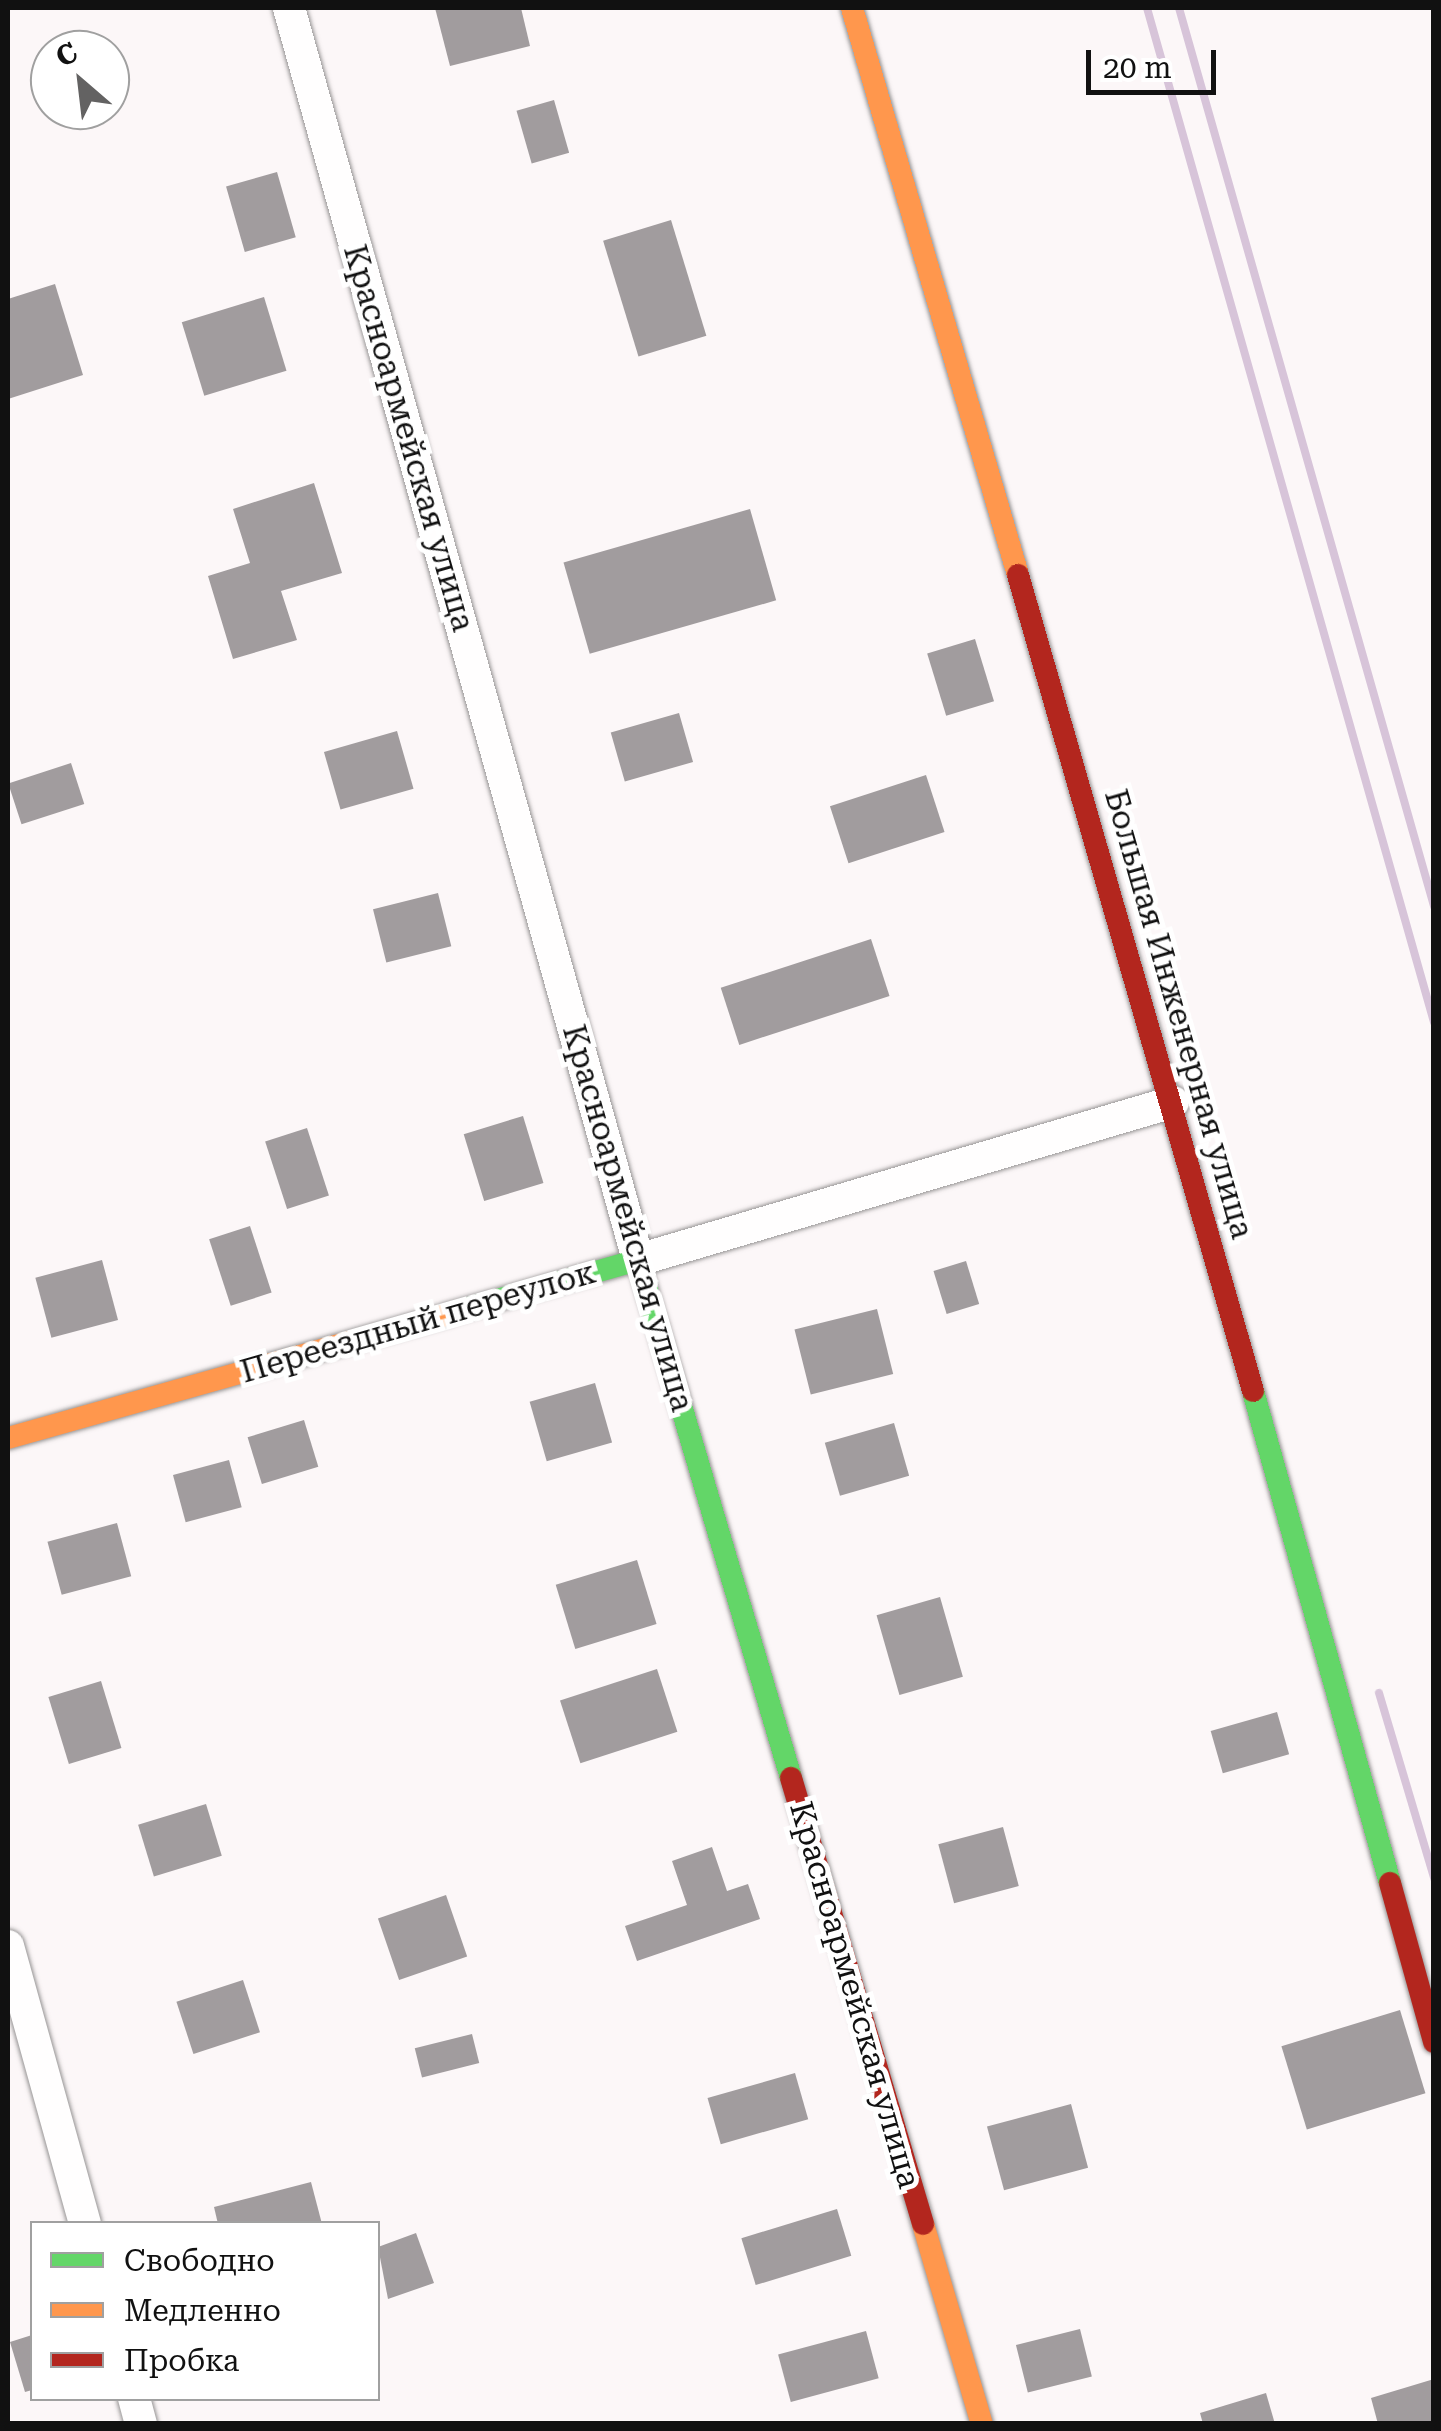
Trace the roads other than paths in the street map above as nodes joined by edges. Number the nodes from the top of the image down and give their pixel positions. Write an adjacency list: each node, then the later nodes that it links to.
1 (289, 8): 4 (street, Красноармейская улица)
2 (852, 8): 3 (street, Большая Инженерная улица)
3 (1173, 1102): 4 (street, Переездный переулок); 7 (street, Большая Инженерная улица)
4 (638, 1260): 5 (street, Переездный переулок); 9 (street, Красноармейская улица)
5 (8, 1438)
6 (8, 1946): 8 (street)
7 (1434, 2042)
8 (84, 2221)
9 (982, 2424)

